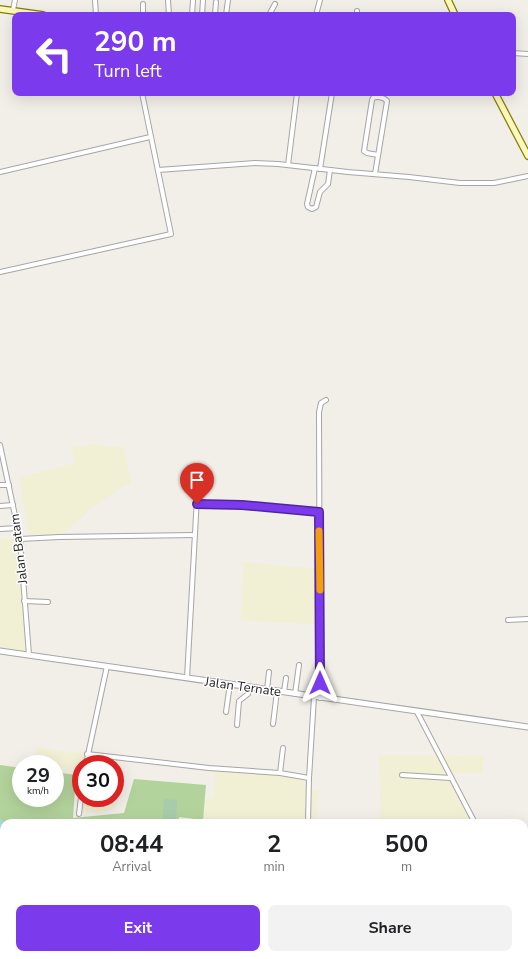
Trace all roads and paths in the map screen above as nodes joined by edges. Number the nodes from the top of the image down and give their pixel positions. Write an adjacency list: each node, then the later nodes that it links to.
1 (15, 0): 13 (street)
2 (95, 0): 15 (street)
3 (168, 0): 17 (street)
4 (193, 0): 18 (street)
5 (203, 0): 19 (street)
6 (228, 0): 21 (street)
7 (320, 0): 23 (street)
8 (448, 0): 24 (main road)
9 (216, 2): 20 (street)
10 (143, 4): 16 (street)
11 (275, 4): 22 (street)
12 (0, 8): 13 (main road)
13 (13, 10): 14 (main road)
14 (25, 12)
15 (96, 12)
16 (143, 12)
17 (169, 12)
18 (192, 12)
19 (202, 12)
20 (215, 12)
21 (226, 12)
22 (271, 12)
23 (317, 12)
24 (454, 12)
25 (516, 53): 26 (street)
26 (528, 54)
27 (143, 96): 31 (street)
28 (297, 96): 34 (street)
29 (331, 96): 35 (street)
30 (497, 96): 33 (main road)
31 (150, 137): 36 (street); 38 (street)
32 (378, 155): 32 (street); 39 (street)
33 (528, 156)
34 (288, 165): 35 (street); 36 (street)
35 (318, 168): 37 (street); 37 (street)
36 (158, 170): 41 (street)
37 (330, 170): 39 (street)
38 (0, 172)
39 (375, 174): 40 (street)
40 (528, 176)
41 (0, 272)
42 (326, 400): 50 (street)
43 (0, 445): 46 (street, Jalan Batam)
44 (198, 479): 47 (street)
45 (0, 485): 46 (street)
46 (9, 485): 48 (street, Jalan Batam)
47 (197, 504): 50 (street); 53 (street)
48 (13, 505): 49 (street); 51 (street, Jalan Batam)
49 (0, 506)
50 (319, 512): 72 (street)
51 (18, 528): 52 (street); 54 (street, Jalan Batam)
52 (0, 529)
53 (194, 535): 54 (street); 64 (street)
54 (20, 539): 55 (street, Jalan Batam)
55 (24, 601): 56 (street); 60 (street, Jalan Batam)
56 (48, 602)
57 (508, 620): 58 (street)
58 (528, 620)
59 (0, 651): 60 (street, Jalan Ternate)
60 (29, 655): 62 (street, Jalan Ternate)
61 (298, 665): 71 (street)
62 (107, 666): 64 (street, Jalan Ternate); 79 (street)
63 (269, 672): 68 (street)
64 (187, 678): 66 (street, Jalan Ternate)
65 (286, 678): 70 (street)
66 (230, 684): 67 (street, Jalan Ternate); 73 (street)
67 (249, 687): 68 (street, Jalan Ternate); 76 (street)
68 (267, 690): 69 (street, Jalan Ternate)
69 (277, 691): 70 (street, Jalan Ternate); 75 (street)
70 (284, 692): 71 (street, Jalan Ternate)
71 (295, 694): 72 (street, Jalan Ternate)
72 (317, 697): 74 (street, Jalan Ternate); 82 (street)
73 (226, 712)
74 (417, 712): 77 (street, Jalan Ternate); 83 (street)
75 (273, 724)
76 (237, 725)
77 (528, 726)
78 (283, 748): 80 (street)
79 (87, 754): 80 (street)
80 (280, 773): 82 (street)
81 (402, 775): 83 (street)
82 (309, 778): 86 (street)
83 (451, 778): 87 (street)
84 (80, 807): 85 (street)
85 (79, 814)
86 (308, 819)
87 (473, 819)

